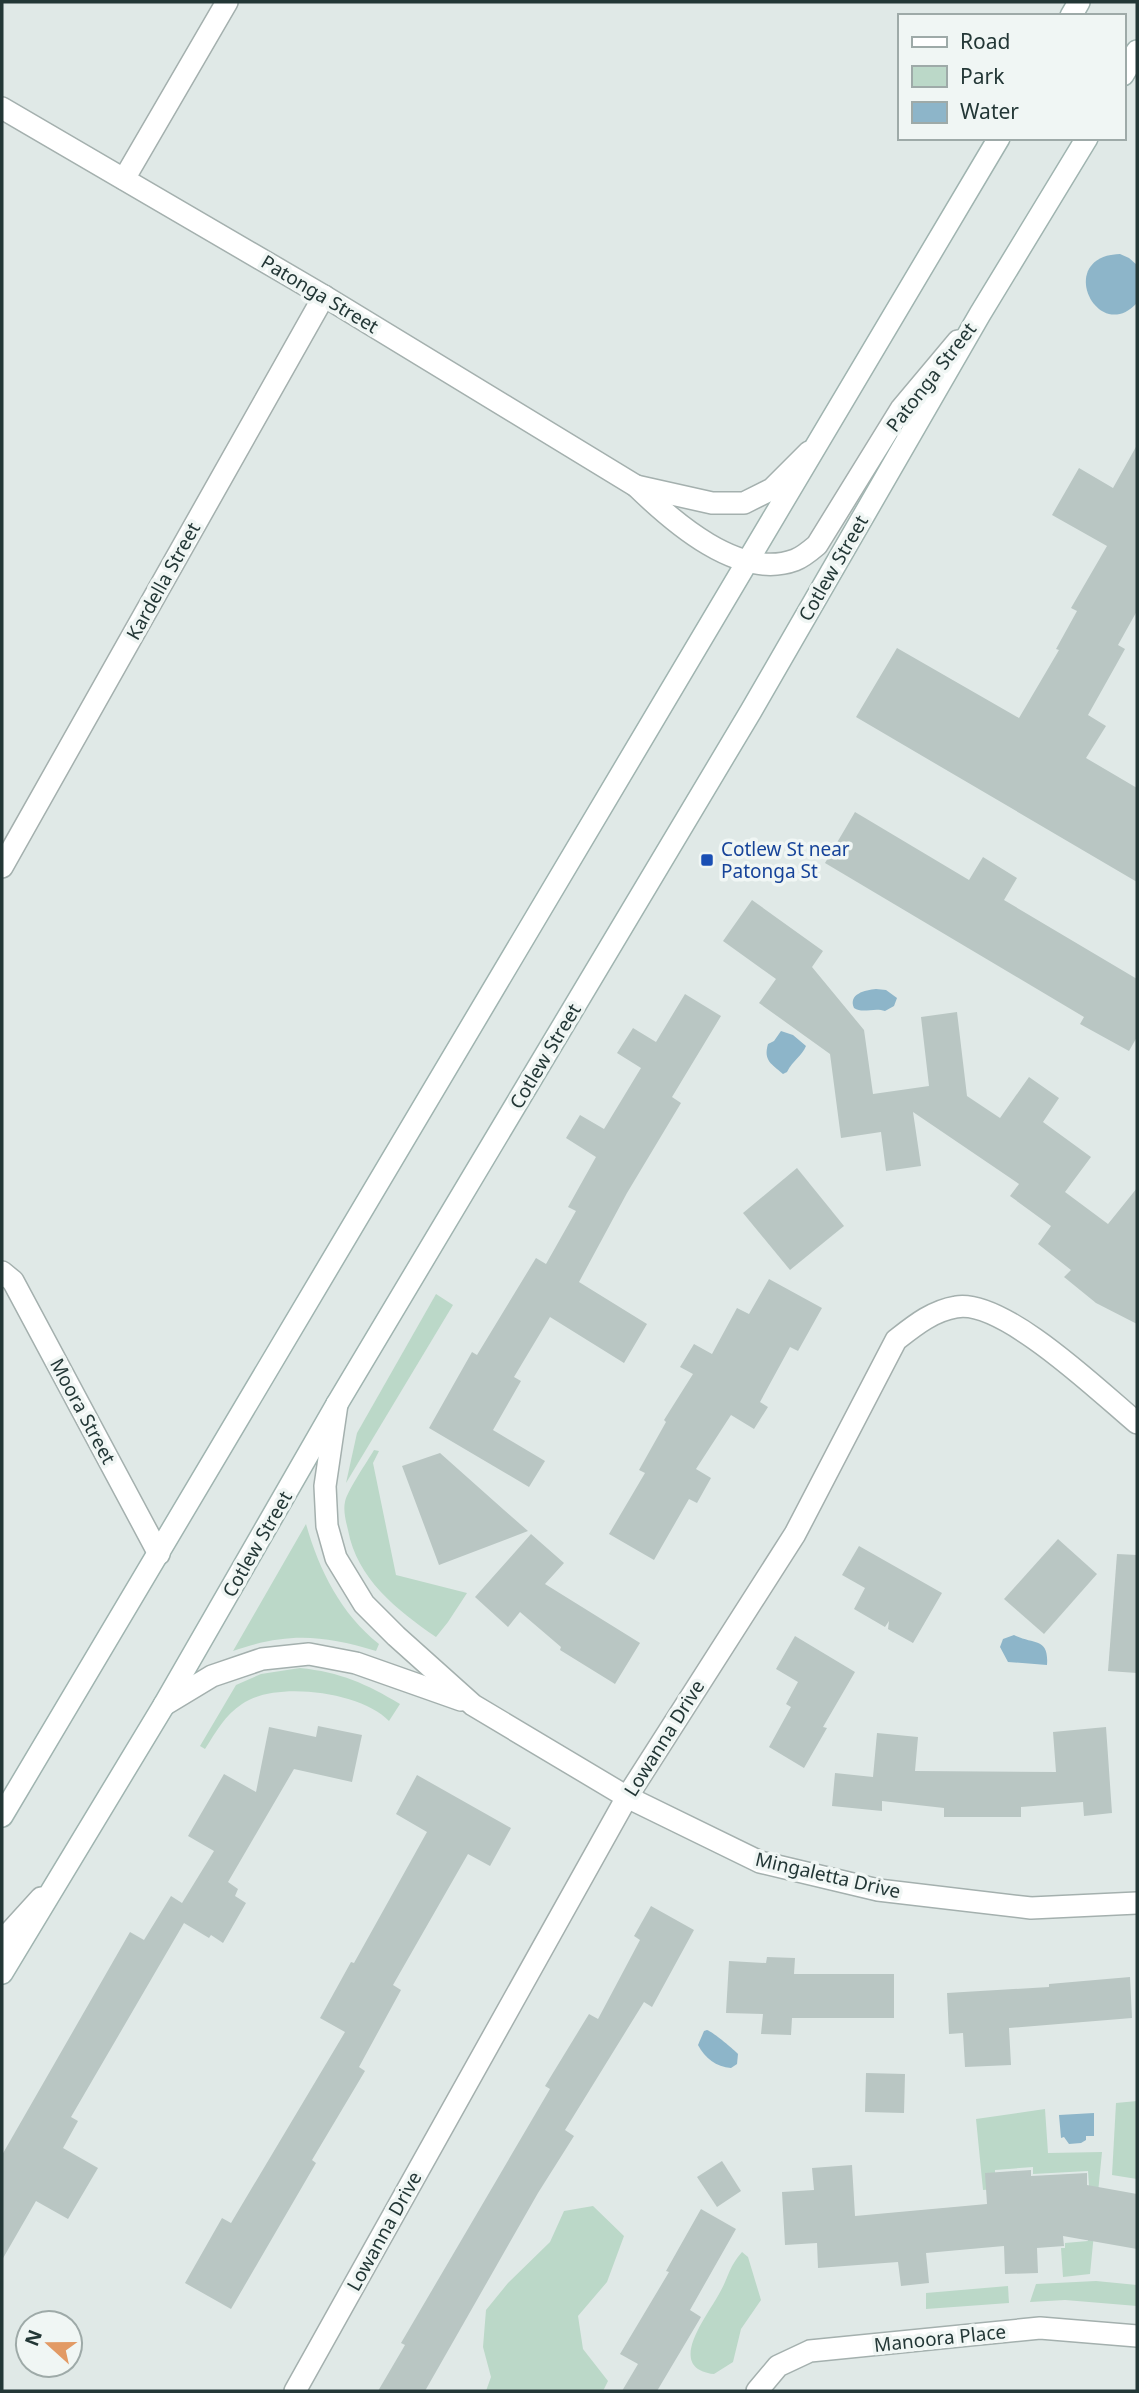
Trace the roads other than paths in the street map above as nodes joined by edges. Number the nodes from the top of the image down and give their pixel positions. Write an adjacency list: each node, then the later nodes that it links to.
1 (227, 2): 7 (street)
2 (1137, 51): 3 (street)
3 (1125, 72)
4 (2, 108): 7 (street, Patonga Street)
5 (998, 140): 10 (street)
6 (1086, 140): 9 (street, Cotlew Street)
7 (124, 179): 8 (street, Patonga Street)
8 (324, 296): 11 (street, Patonga Street); 13 (street, Kardella Street)
9 (980, 314): 12 (street, Patonga Street); 15 (street, Cotlew Street)
10 (820, 441): 11 (street, Patonga Street); 12 (street)
11 (636, 486): 12 (street, Patonga Street)
12 (747, 562): 17 (street)
13 (2, 867)
14 (2, 1272): 17 (street, Moora Street)
15 (338, 1404): 18 (street, Cotlew Street); 19 (street, Mingaletta Drive)
16 (1137, 1423): 20 (street, Lowanna Drive)
17 (159, 1554): 21 (street)
18 (164, 1705): 19 (street, Mingaletta Drive); 22 (street, Cotlew Street)
19 (473, 1705): 20 (street, Mingaletta Drive)
20 (627, 1797): 23 (street, Mingaletta Drive); 27 (street, Lowanna Drive)
21 (2, 1816)
22 (56, 1881): 24 (street); 25 (street, Cotlew Street)
23 (1137, 1903)
24 (2, 1941)
25 (2, 1973)
26 (1137, 2336): 28 (street, Manoora Place)
27 (295, 2391)
28 (757, 2391)

